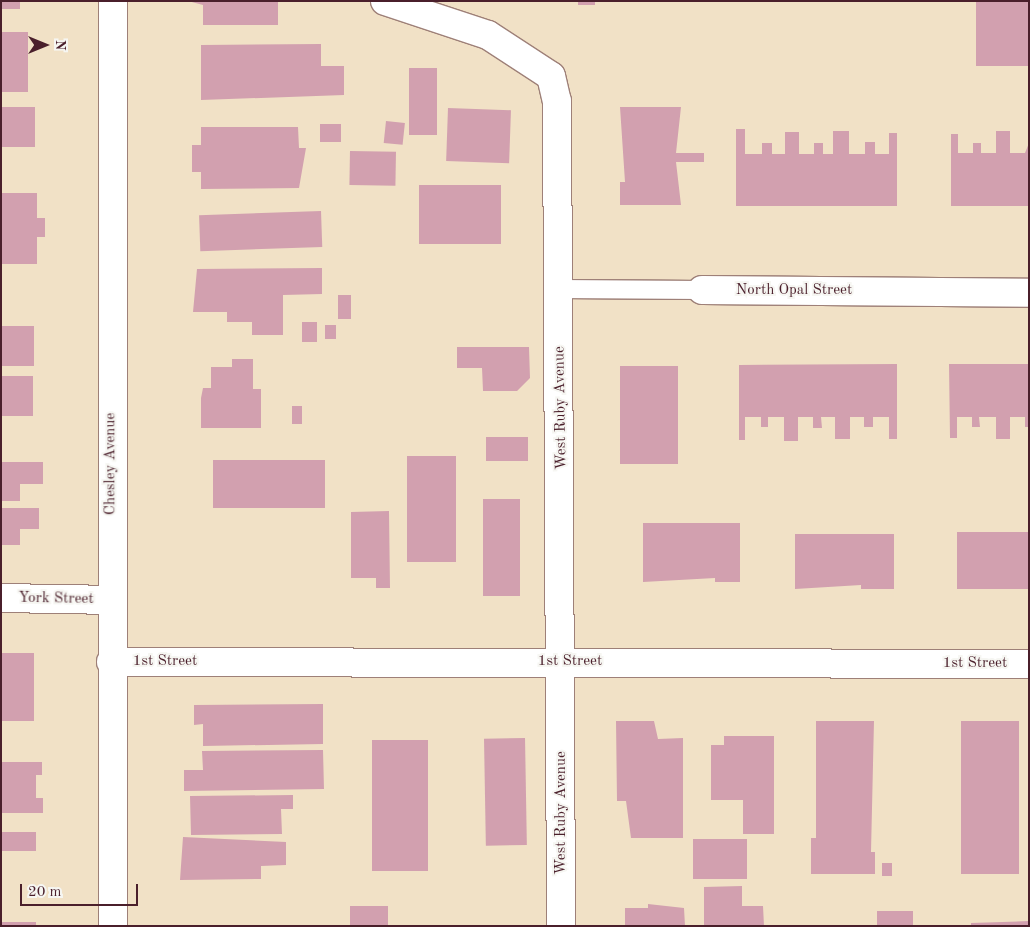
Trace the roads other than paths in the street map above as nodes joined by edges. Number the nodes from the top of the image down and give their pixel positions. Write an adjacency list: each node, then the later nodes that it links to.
1 (113, 1): 7 (street, Chesley Avenue)
2 (385, 1): 3 (street, West Ruby Avenue)
3 (559, 289): 4 (lane, North Opal Street); 9 (street, West Ruby Avenue)
4 (702, 290): 5 (street, North Opal Street)
5 (1029, 293)
6 (1, 598): 7 (street, York Street)
7 (111, 600): 8 (street, Chesley Avenue)
8 (111, 662): 9 (street, 1st Street); 11 (street, Chesley Avenue)
9 (563, 662): 10 (street, 1st Street); 12 (street, West Ruby Avenue)
10 (1029, 664)
11 (113, 926)
12 (561, 926)

